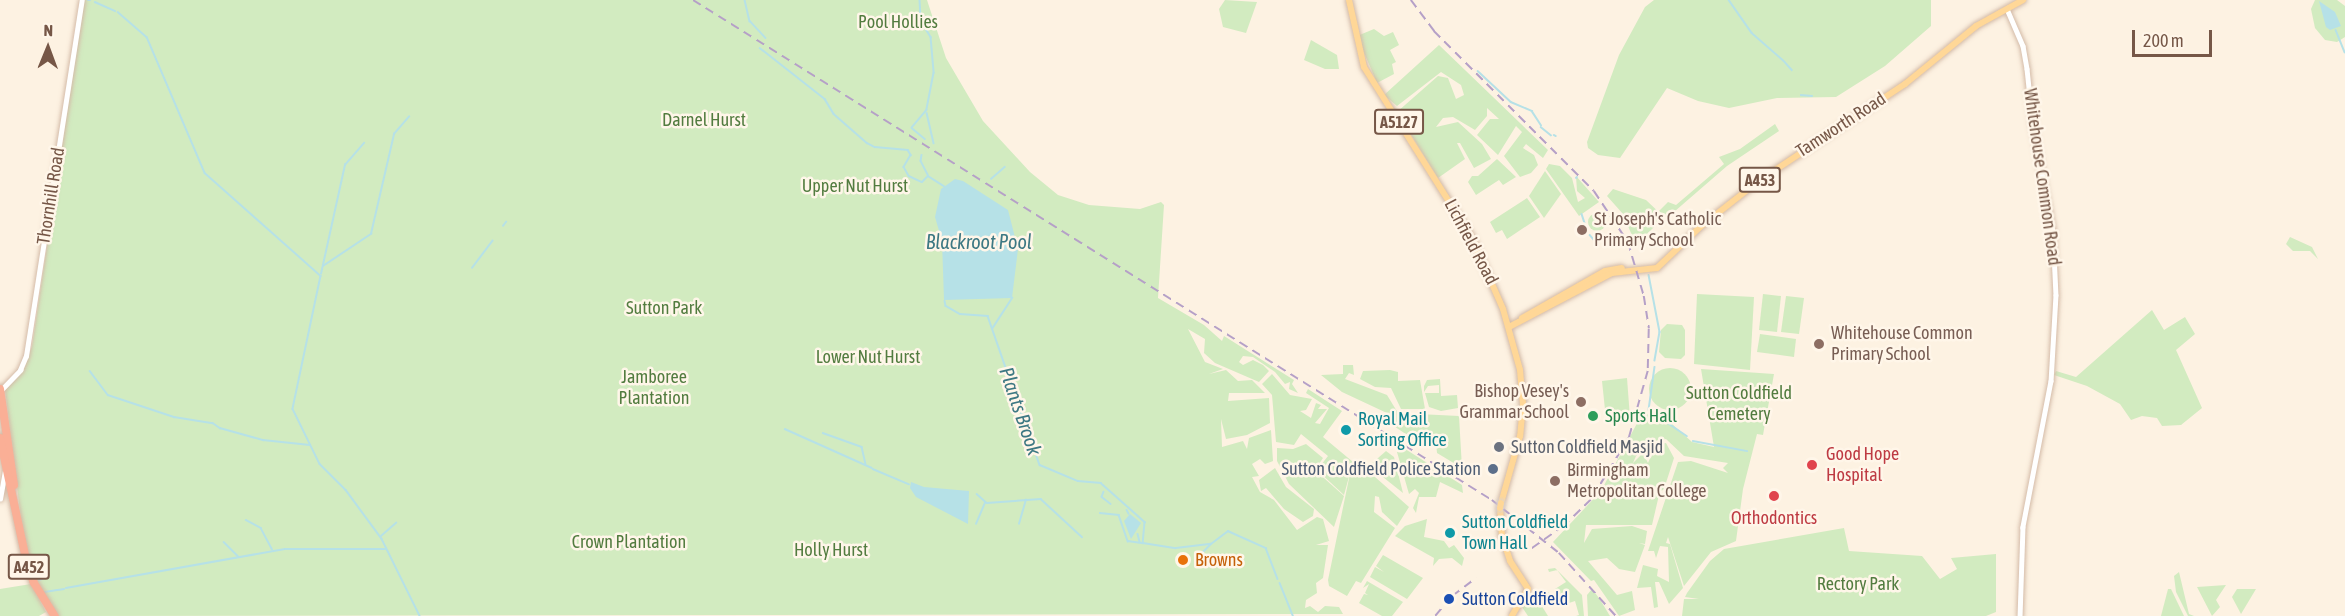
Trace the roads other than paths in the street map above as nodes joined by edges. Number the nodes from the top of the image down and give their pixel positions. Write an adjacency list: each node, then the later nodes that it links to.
1 (82, 0): 6 (main road, Thornhill Road)
2 (1349, 0): 5 (main road, Lichfield Road / A5127)
3 (2023, 0): 4 (main road, Tamworth Road / A453)
4 (2007, 9): 5 (main road, Tamworth Road / A453); 17 (main road, Whitehouse Common Road)
5 (1509, 327): 16 (main road, Lichfield Road / A5127)
6 (1, 387): 7 (highway)
7 (1, 405): 9 (highway, A452)
8 (0, 438): 9 (highway, A452)
9 (8, 468): 10 (highway, A452); 14 (highway, A452)
10 (5, 480): 11 (main road); 12 (highway, A452)
11 (1, 489): 12 (main road); 13 (main road)
12 (10, 491): 14 (highway, A452)
13 (0, 499)
14 (16, 513): 15 (highway, A452)
15 (55, 616)
16 (1512, 616)
17 (2020, 616)

